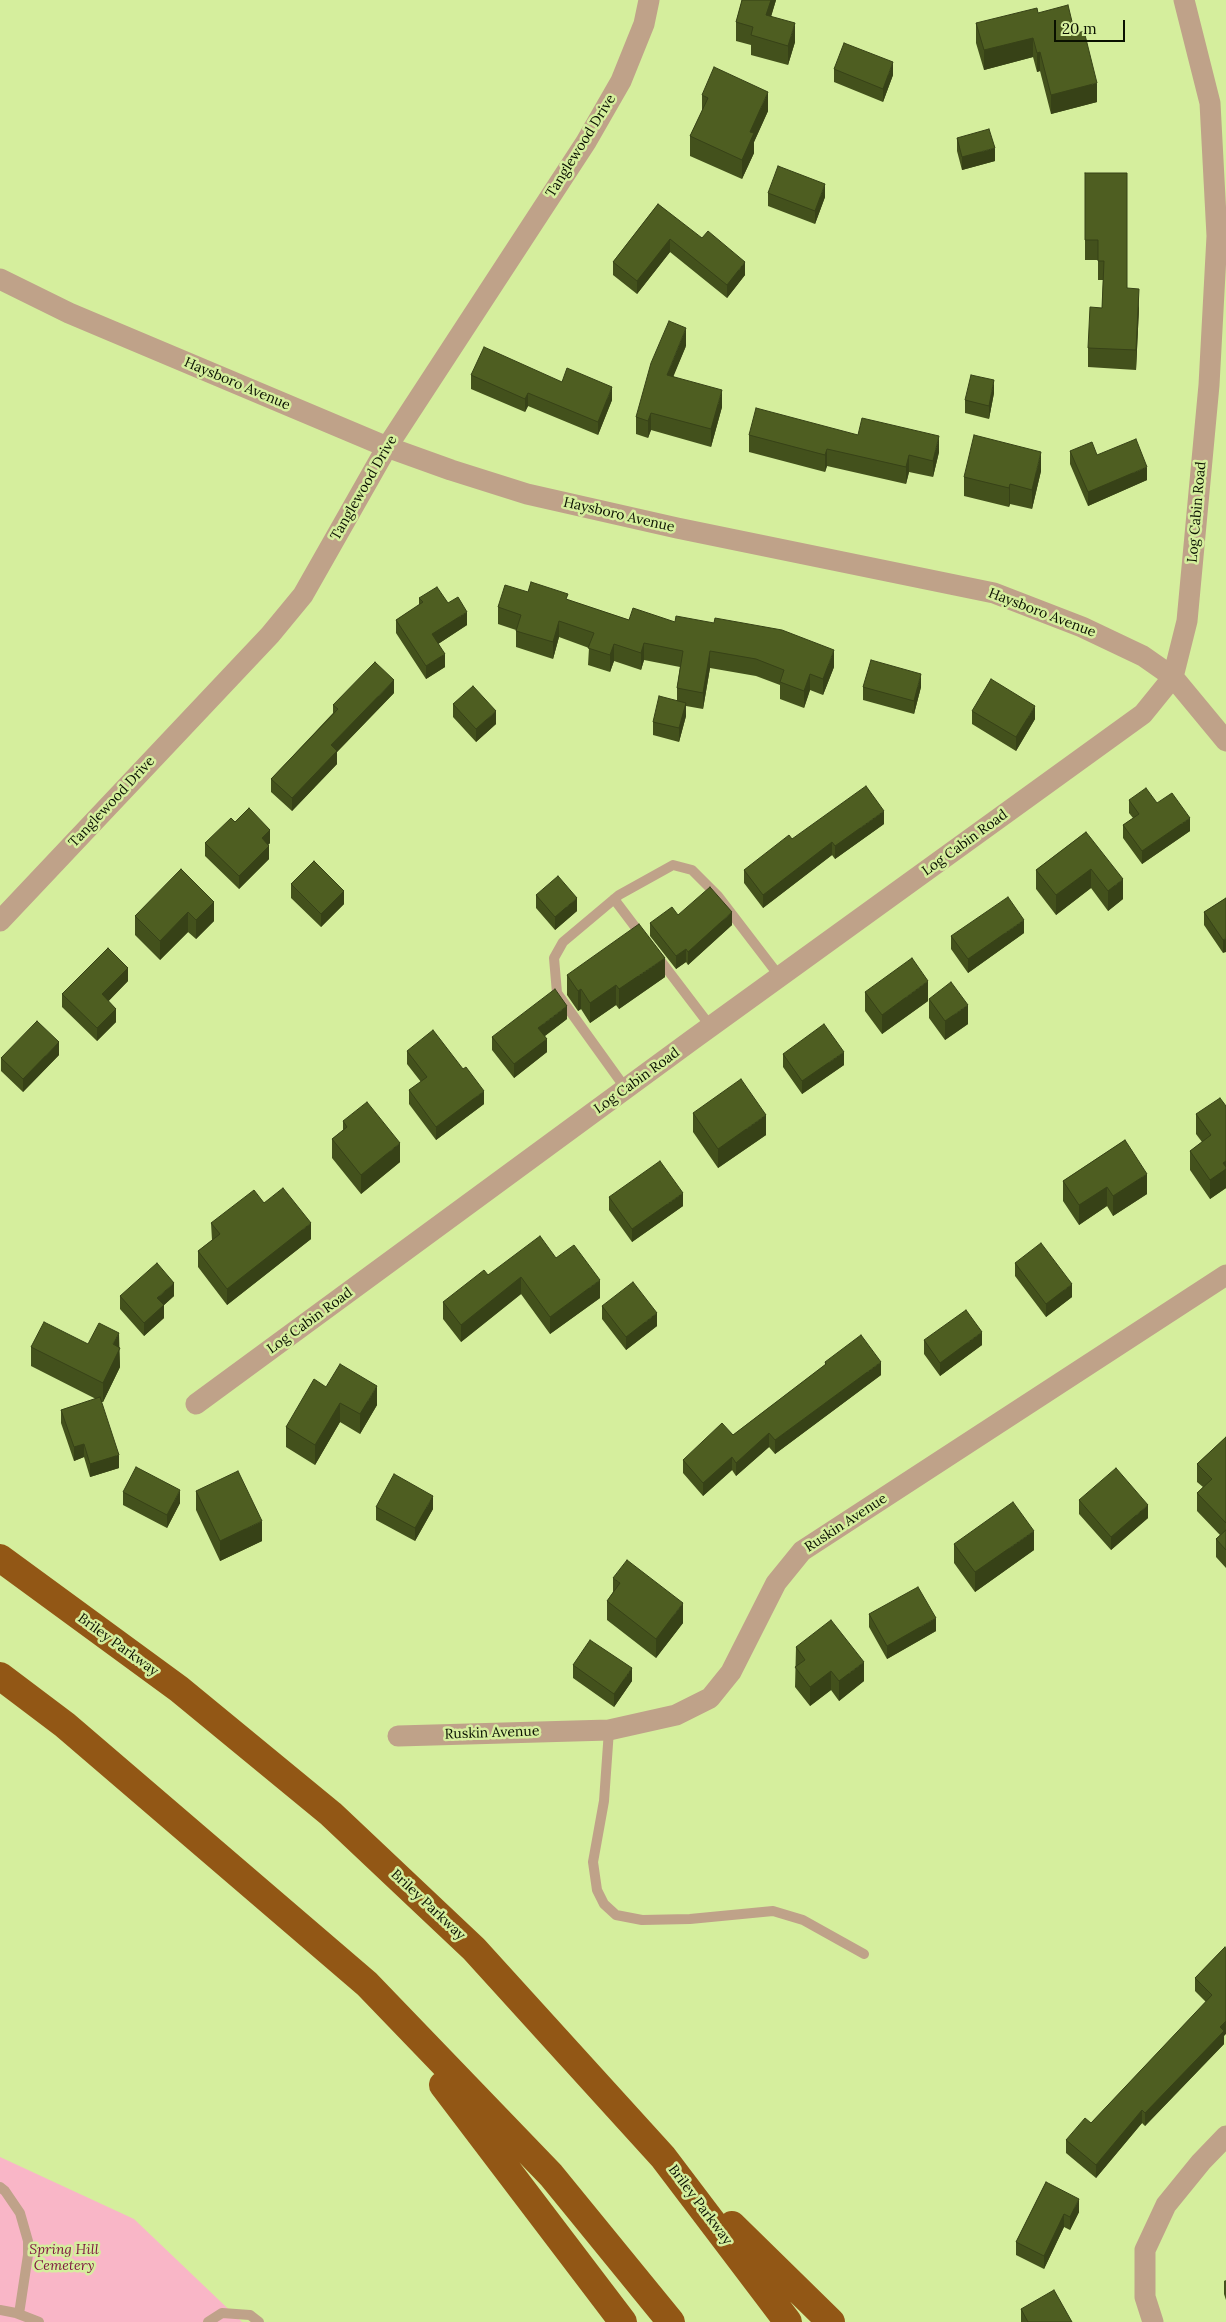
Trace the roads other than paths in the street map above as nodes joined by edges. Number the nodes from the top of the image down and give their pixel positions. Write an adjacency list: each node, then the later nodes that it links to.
1 (649, 0): 5 (street, Tanglewood Drive)
2 (1184, 0): 3 (street, Log Cabin Road)
3 (1218, 101): 6 (street, Log Cabin Road)
4 (0, 279): 5 (street, Haysboro Avenue)
5 (387, 447): 6 (street, Haysboro Avenue); 9 (street, Tanglewood Drive)
6 (1173, 677): 7 (street, Haysboro Avenue); 10 (street, Log Cabin Road)
7 (1226, 741)
8 (614, 899): 10 (lane); 11 (lane); 12 (lane)
9 (0, 921)
10 (780, 977): 11 (street, Log Cabin Road)
11 (710, 1027): 12 (street, Log Cabin Road)
12 (626, 1089): 14 (street, Log Cabin Road)
13 (1226, 1275): 17 (street, Ruskin Avenue)
14 (196, 1404)
15 (0, 1558): 22 (highway, Briley Parkway)
16 (0, 1676): 20 (highway)
17 (609, 1730): 18 (street, Ruskin Avenue); 19 (lane)
18 (398, 1736)
19 (864, 1954)
20 (367, 1984): 29 (highway); 30 (highway)
21 (1226, 2136): 33 (street)
22 (663, 2157): 31 (highway, Briley Parkway); 32 (highway)
23 (0, 2187): 25 (lane)
24 (0, 2310): 25 (lane)
25 (19, 2314): 26 (lane)
26 (40, 2322)
27 (208, 2322): 28 (lane)
28 (259, 2322)
29 (623, 2322)
30 (671, 2322)
31 (788, 2322)
32 (831, 2322)
33 (1153, 2322)

